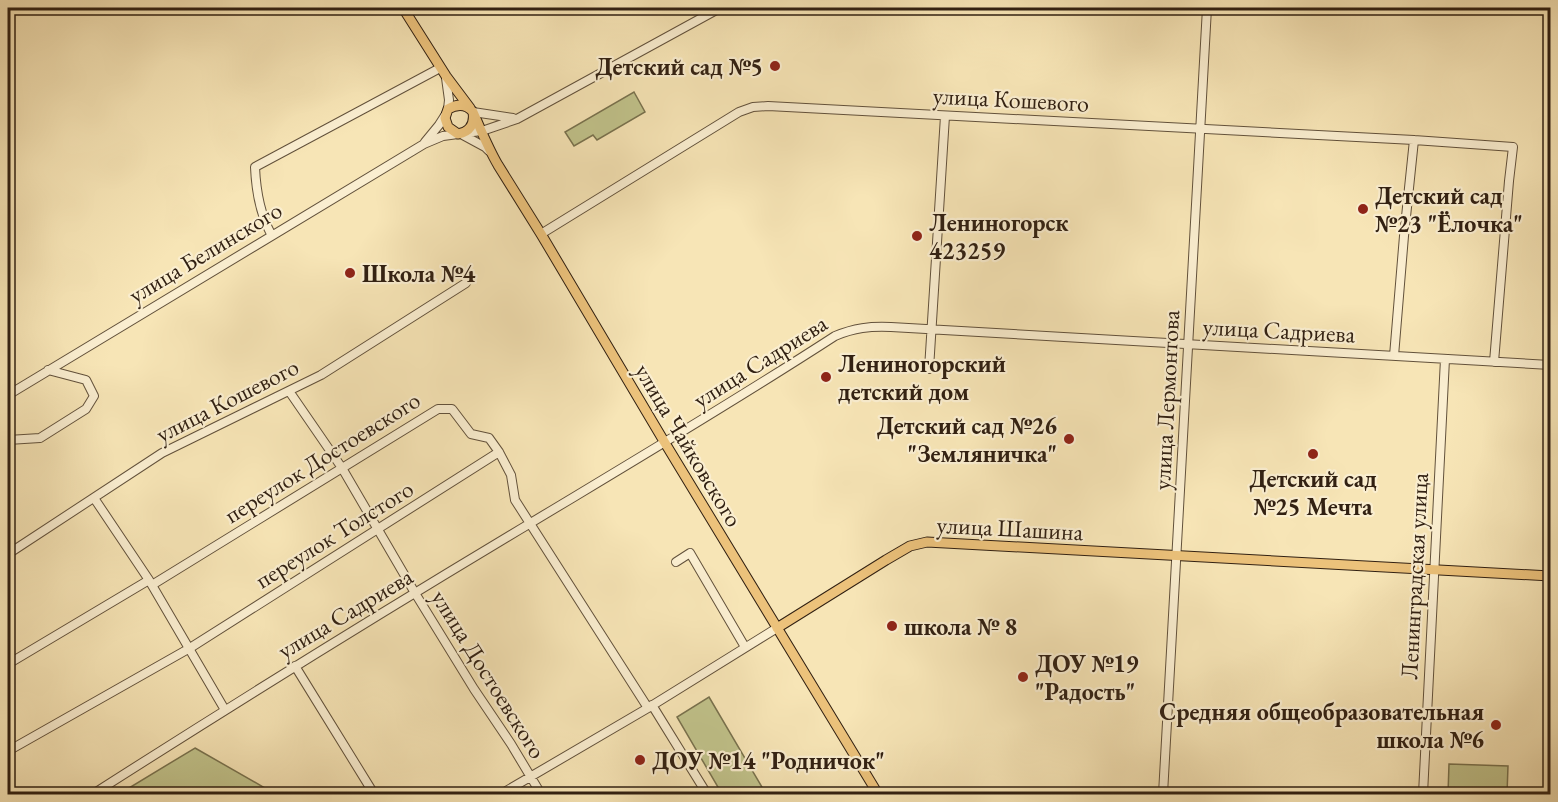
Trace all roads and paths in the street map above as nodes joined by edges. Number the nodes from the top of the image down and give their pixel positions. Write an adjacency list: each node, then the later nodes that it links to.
1 (403, 8): 4 (main road, улица Чайковского)
2 (720, 8): 8 (street)
3 (1207, 8): 9 (street, улица Лермонтова)
4 (443, 72): 5 (street); 6 (main road, улица Чайковского); 15 (street)
5 (447, 111): 6 (main road); 11 (main road); 13 (street)
6 (472, 111): 8 (street); 10 (main road, улица Чайковского); 11 (main road)
7 (945, 116): 9 (street, улица Кошевого); 16 (street, улица Кошевого); 18 (street)
8 (517, 119): 10 (street)
9 (1200, 129): 12 (street, улица Кошевого); 19 (street, улица Лермонтова)
10 (482, 131): 11 (street); 14 (main road, улица Чайковского)
11 (459, 134): 13 (street); 14 (street)
12 (1414, 140): 20 (street); 22 (street, улица Кошевого)
13 (424, 144): 15 (street, улица Белинского)
14 (491, 153): 16 (main road, улица Чайковского)
15 (271, 234): 25 (street, улица Белинского)
16 (541, 234): 29 (main road, улица Чайковского)
17 (466, 283): 26 (street, улица Кошевого)
18 (931, 330): 19 (street, улица Садриева); 24 (street); 29 (street, улица Садриева)
19 (1188, 344): 20 (street, улица Садриева); 36 (street, улица Лермонтова)
20 (1394, 356): 21 (street, улица Садриева)
21 (1445, 359): 22 (street, улица Садриева); 38 (street, Ленинградская улица)
22 (1494, 362): 23 (street, улица Садриева)
23 (1551, 365)
24 (929, 369)
25 (48, 370): 27 (street, улица Белинского); 28 (street)
26 (289, 391): 31 (street, улица Достоевского); 32 (street, улица Кошевого)
27 (8, 395)
28 (8, 440)
29 (665, 443): 33 (street, улица Садриева); 42 (main road, улица Чайковского)
30 (499, 452): 31 (street, переулок Достоевского); 33 (street, переулок Достоевского); 34 (street, переулок Толстого)
31 (342, 468): 34 (street, улица Достоевского); 40 (street, переулок Достоевского)
32 (94, 498): 35 (street, улица Кошевого); 40 (street)
33 (530, 523): 41 (street, улица Садриева); 47 (street, переулок Достоевского)
34 (379, 529): 41 (street, улица Достоевского); 44 (street, переулок Толстого)
35 (8, 554)
36 (1176, 556): 38 (main road, улица Шашина); 42 (main road, улица Шашина); 57 (street, улица Лермонтова)
37 (676, 562): 43 (street)
38 (1434, 570): 39 (main road, улица Шашина); 58 (street, Ленинградская улица)
39 (1551, 576)
40 (151, 582): 44 (street); 45 (street, переулок Достоевского)
41 (415, 593): 46 (street, улица Садриева); 50 (street, улица Достоевского)
42 (777, 628): 43 (street, улица Шашина); 56 (main road, улица Чайковского)
43 (745, 646): 47 (street, улица Шашина)
44 (190, 648): 48 (street); 49 (street, переулок Толстого)
45 (8, 664)
46 (295, 666): 48 (street, улица Садриева); 52 (street)
47 (650, 706): 50 (street, улица Шашина); 55 (street, переулок Достоевского)
48 (225, 710): 51 (street, улица Садриева)
49 (8, 751)
50 (530, 777): 53 (street, улица Шашина); 54 (street, улица Достоевского)
51 (93, 795)
52 (374, 795)
53 (501, 795)
54 (540, 795)
55 (708, 795)
56 (878, 795)
57 (1163, 795)
58 (1423, 795)

